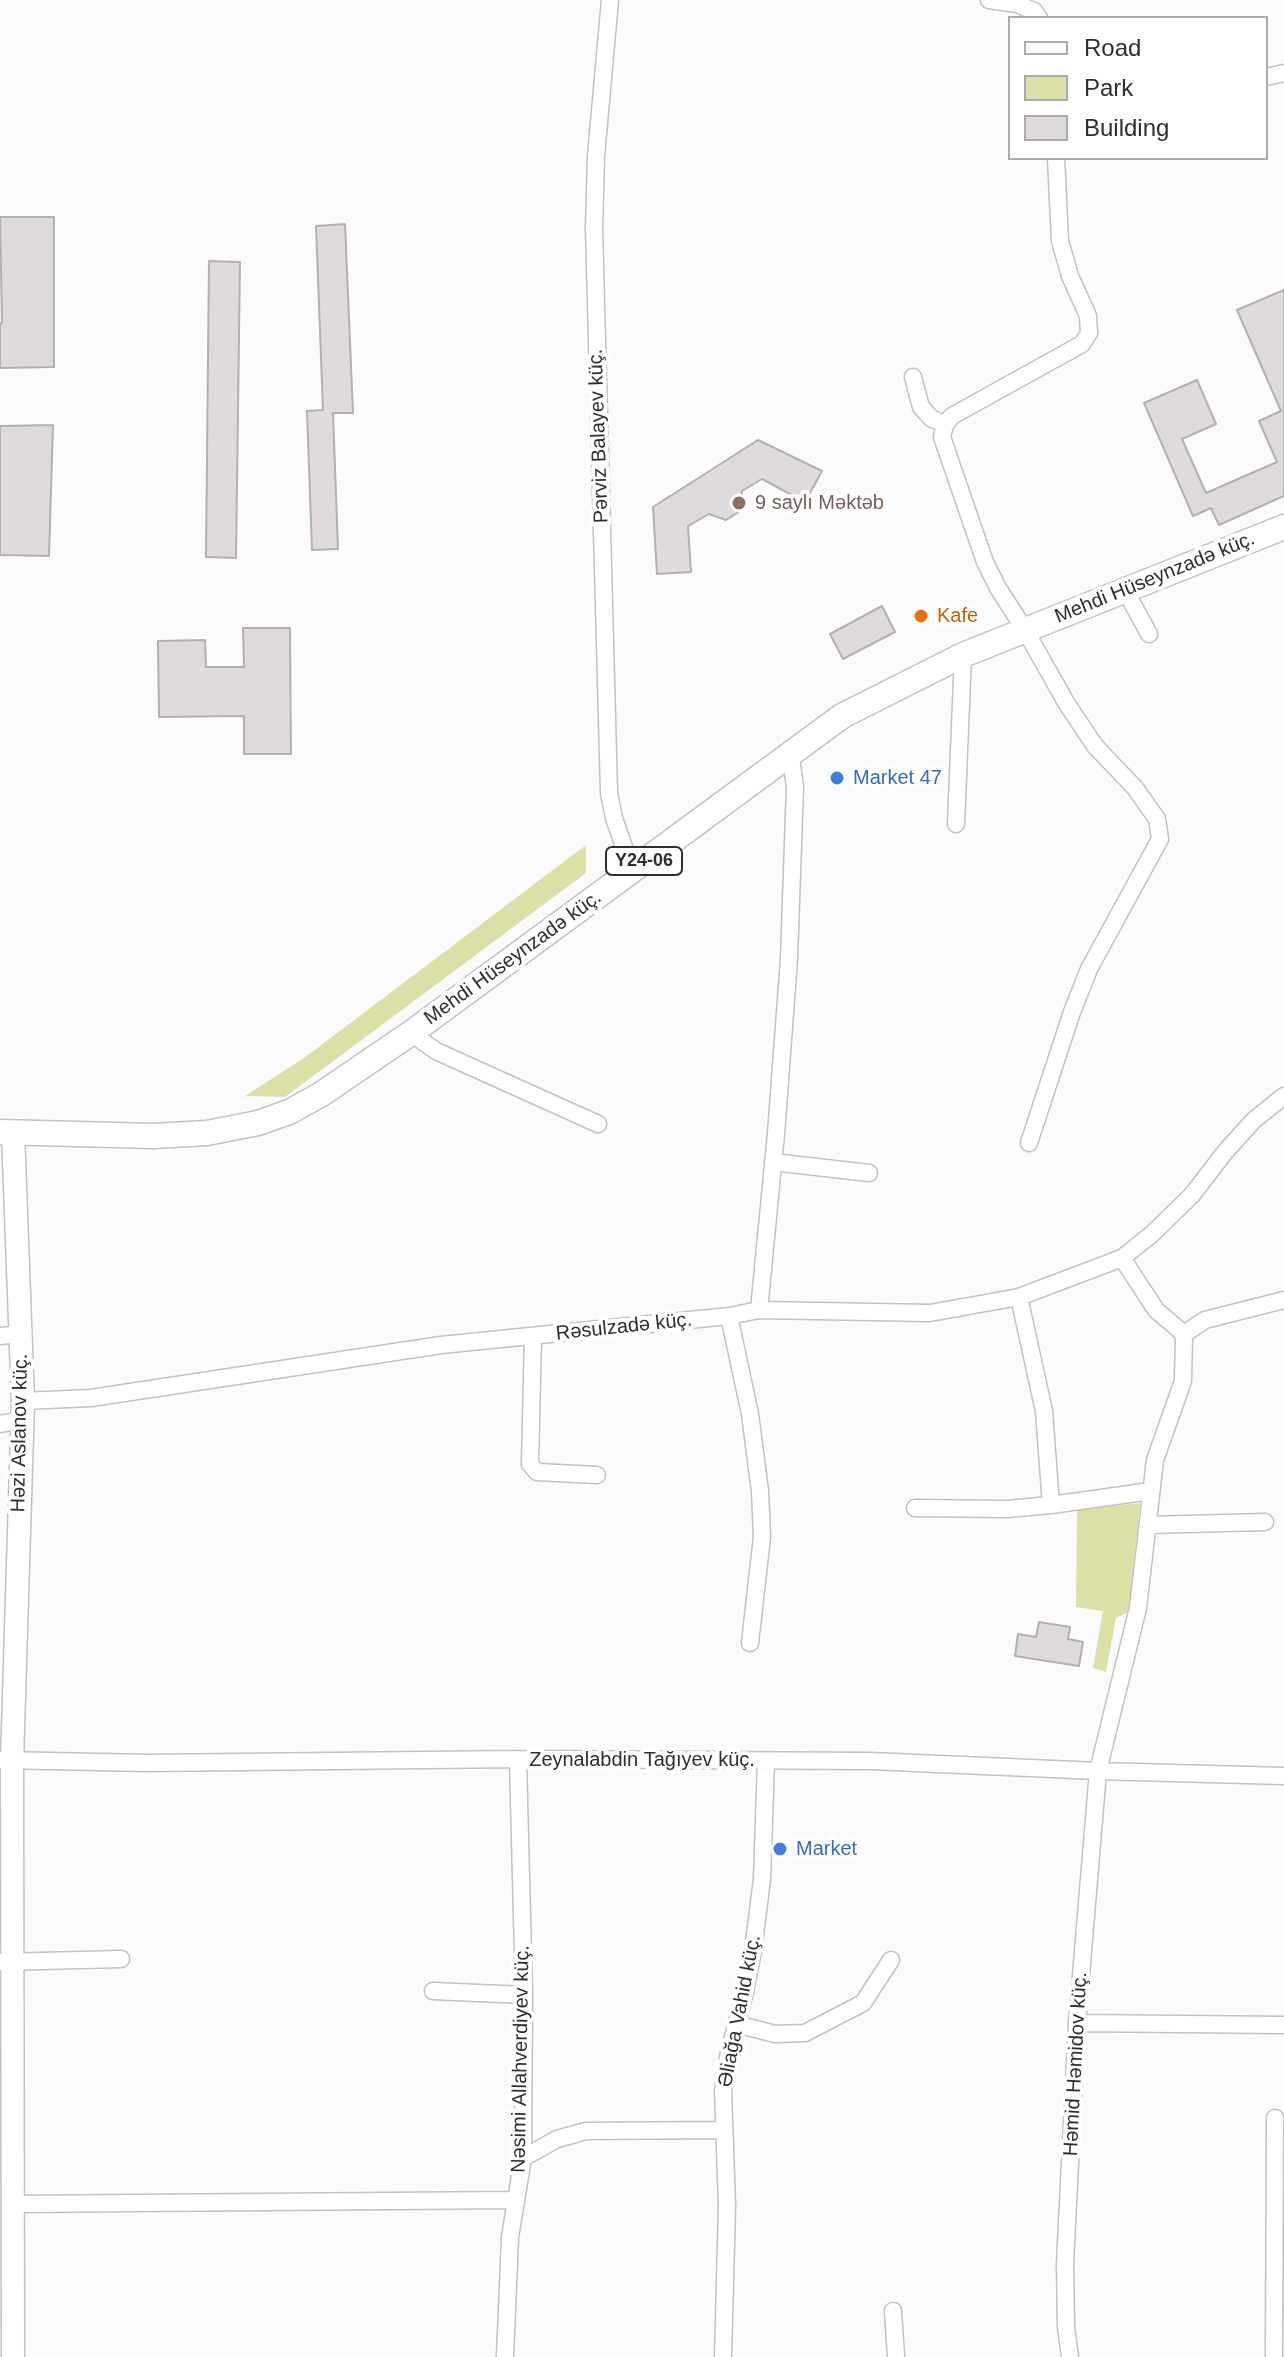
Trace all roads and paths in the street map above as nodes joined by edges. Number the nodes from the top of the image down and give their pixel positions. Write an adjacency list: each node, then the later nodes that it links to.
1 (610, 0): 14 (street, Pərviz Balayev küç.)
2 (989, 0): 3 (street)
3 (1038, 16)
4 (1056, 160): 6 (street)
5 (913, 377): 6 (street)
6 (945, 425): 9 (street)
7 (1284, 527): 8 (main road, Mehdi Hüseynzadə küç. / Y24-06)
8 (1125, 590): 9 (main road, Mehdi Hüseynzadə küç. / Y24-06); 10 (street)
9 (1025, 630): 11 (main road, Mehdi Hüseynzadə küç. / Y24-06); 19 (street)
10 (1149, 634)
11 (963, 655): 12 (main road, Mehdi Hüseynzadə küç. / Y24-06); 13 (street)
12 (790, 752): 14 (main road, Mehdi Hüseynzadə küç. / Y24-06); 20 (street)
13 (956, 824)
14 (632, 870): 15 (main road, Mehdi Hüseynzadə küç. / Y24-06)
15 (411, 1033): 17 (street); 18 (main road, Mehdi Hüseynzadə küç. / Y24-06)
16 (1284, 1096): 22 (street)
17 (598, 1124)
18 (7, 1133): 28 (main road, Həzi Aslanov küç.)
19 (1029, 1143)
20 (773, 1162): 21 (street); 25 (street)
21 (869, 1173)
22 (1122, 1258): 23 (street, Rəsulzadə küç.); 27 (street)
23 (1019, 1297): 25 (street, Rəsulzadə küç.); 33 (street)
24 (1284, 1300): 27 (street)
25 (759, 1310): 26 (street, Rəsulzadə küç.)
26 (729, 1316): 29 (street, Rəsulzadə küç.); 37 (street)
27 (1184, 1334): 32 (street)
28 (10, 1335): 30 (main road, Həzi Aslanov küç.)
29 (533, 1336): 30 (street, Rəsulzadə küç.); 31 (street)
30 (15, 1415): 39 (main road, Həzi Aslanov küç.)
31 (597, 1475)
32 (1151, 1491): 33 (street); 36 (street)
33 (1051, 1505): 34 (street)
34 (915, 1508)
35 (1265, 1522): 36 (street)
36 (1148, 1525): 41 (street)
37 (750, 1643)
38 (518, 1759): 39 (street, Zeynalabdin Tağıyev küç.); 40 (street, Zeynalabdin Tağıyev küç.); 47 (street, Nəsimi Allahverdiyev küç.)
39 (6, 1760): 45 (main road, Həzi Aslanov küç.)
40 (766, 1761): 41 (street, Zeynalabdin Tağıyev küç.); 49 (street, Əliağa Vahid küç.)
41 (1098, 1771): 42 (street, Zeynalabdin Tağıyev küç.); 48 (street, Həmid Həmidov küç.)
42 (1284, 1776)
43 (121, 1959): 45 (street)
44 (891, 1960): 49 (street)
45 (6, 1962): 56 (main road, Həzi Aslanov küç.)
46 (433, 1991): 47 (street)
47 (524, 1995): 53 (street, Nəsimi Allahverdiyev küç.)
48 (1077, 2023): 50 (street); 63 (street, Həmid Həmidov küç.)
49 (736, 2024): 52 (street, Əliağa Vahid küç.)
50 (1284, 2025)
51 (1275, 2118): 54 (street)
52 (724, 2130): 53 (street); 61 (street, Əliağa Vahid küç.)
53 (523, 2158): 55 (street, Nəsimi Allahverdiyev küç.)
54 (1280, 2158): 57 (street)
55 (515, 2200): 56 (street); 60 (street, Nəsimi Allahverdiyev küç.)
56 (7, 2204): 59 (main road, Həzi Aslanov küç.)
57 (1280, 2247): 64 (street)
58 (893, 2311): 62 (street)
59 (13, 2357)
60 (505, 2357)
61 (723, 2357)
62 (896, 2357)
63 (1070, 2357)
64 (1274, 2357)

